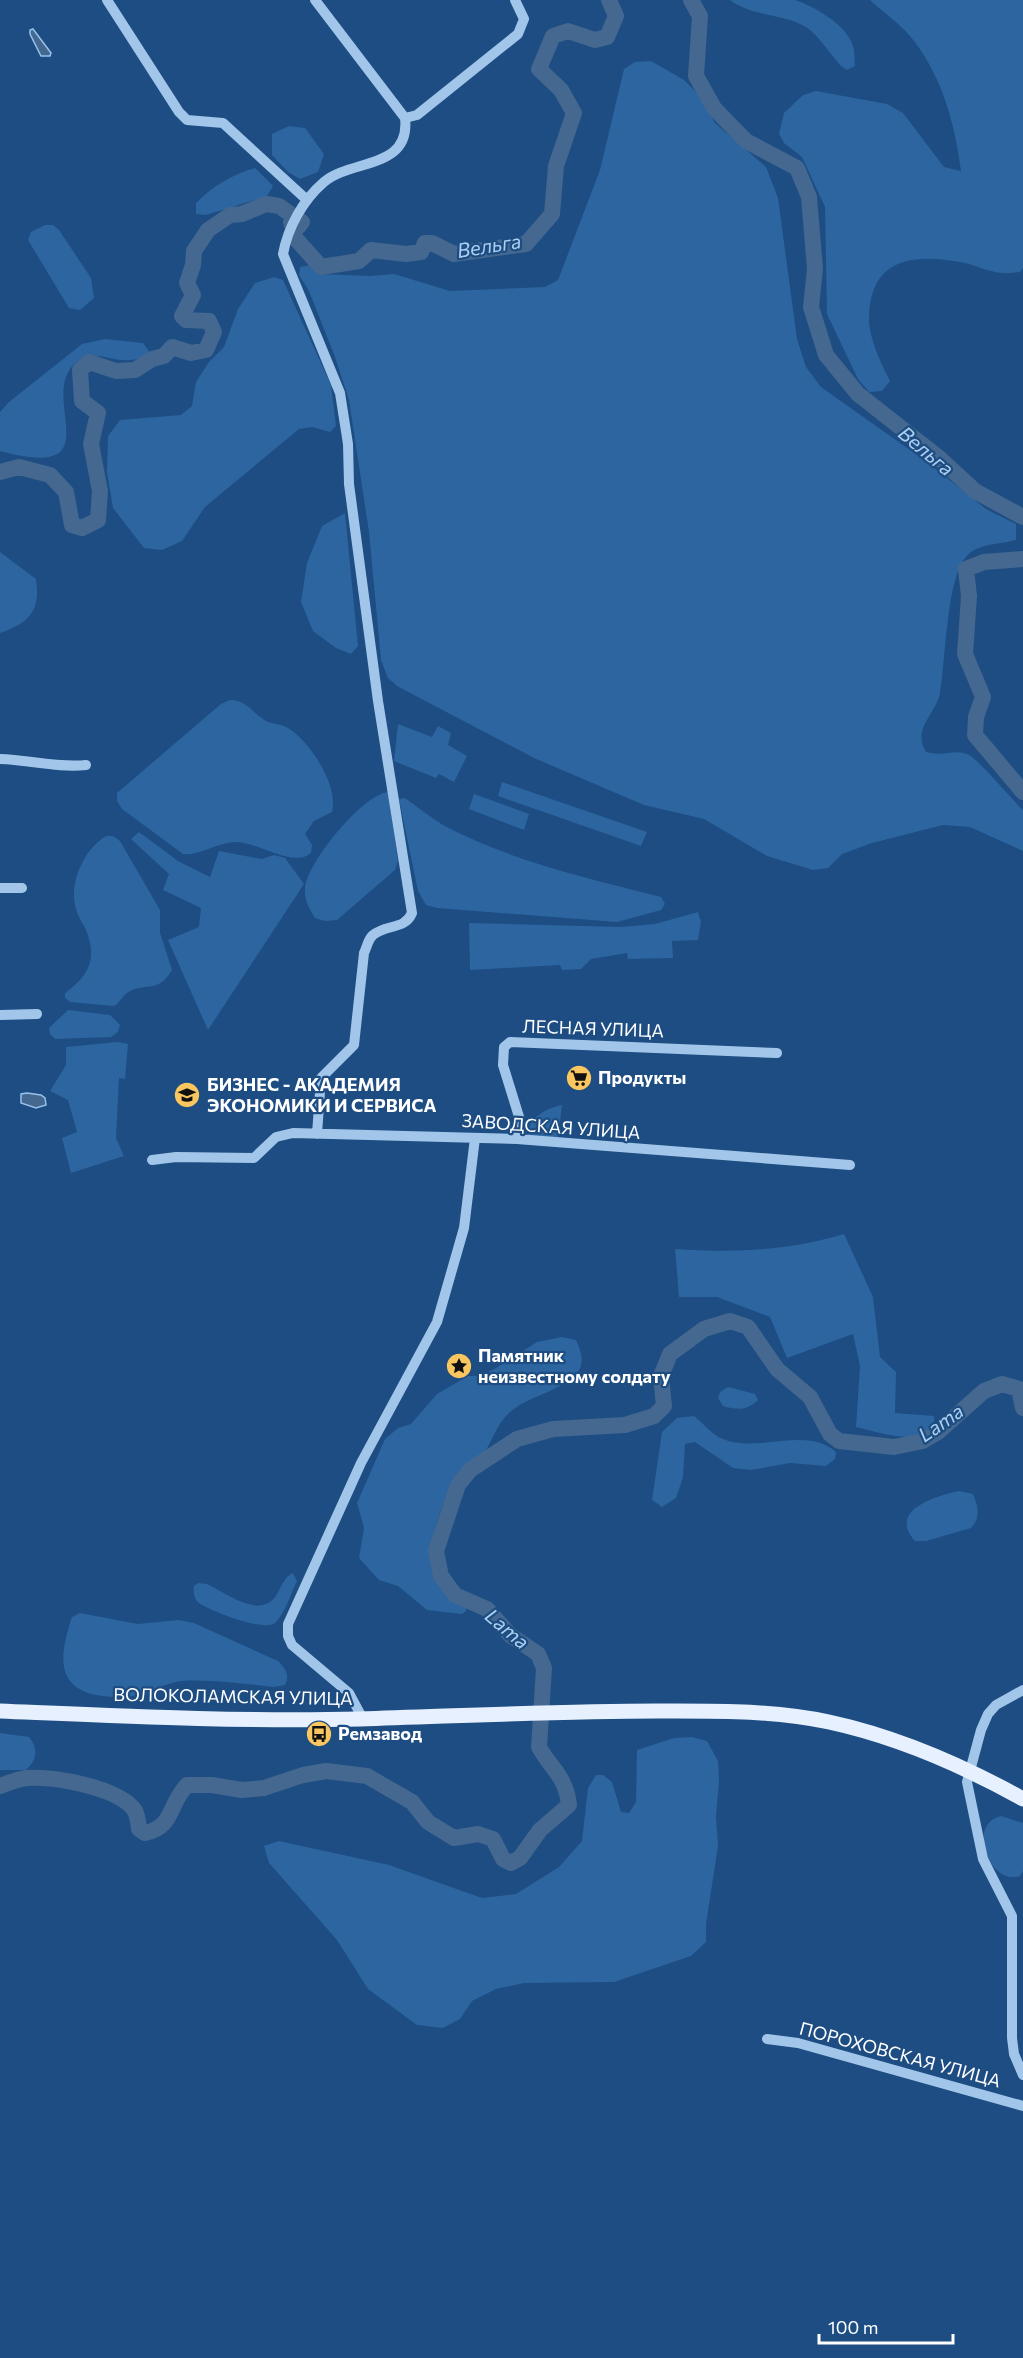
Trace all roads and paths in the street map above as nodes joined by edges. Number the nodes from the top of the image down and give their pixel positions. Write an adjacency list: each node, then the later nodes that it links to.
1 (107, 0): 5 (street)
2 (315, 0): 4 (street)
3 (515, 0): 4 (street)
4 (405, 118): 5 (street)
5 (307, 200): 13 (street)
6 (0, 759): 7 (street)
7 (86, 765)
8 (0, 888): 9 (street)
9 (22, 888)
10 (37, 1014): 11 (street)
11 (0, 1015)
12 (777, 1053): 15 (street, ЛЕСНАЯ УЛИЦА)
13 (317, 1134): 14 (street, ЗАВОДСКАЯ УЛИЦА); 16 (street, ЗАВОДСКАЯ УЛИЦА)
14 (475, 1138): 15 (street, ЗАВОДСКАЯ УЛИЦА); 20 (street)
15 (517, 1139): 17 (street, ЗАВОДСКАЯ УЛИЦА)
16 (152, 1160)
17 (850, 1165)
18 (1023, 1690): 21 (street)
19 (0, 1711): 20 (main road, ВОЛОКОЛАМСКАЯ УЛИЦА)
20 (363, 1719): 21 (main road, ВОЛОКОЛАМСКАЯ УЛИЦА)
21 (970, 1771): 22 (main road, ВОЛОКОЛАМСКАЯ УЛИЦА); 24 (street)
22 (1023, 1799)
23 (767, 2039): 25 (street, ПОРОХОВСКАЯ УЛИЦА)
24 (1023, 2075)
25 (1023, 2106)

